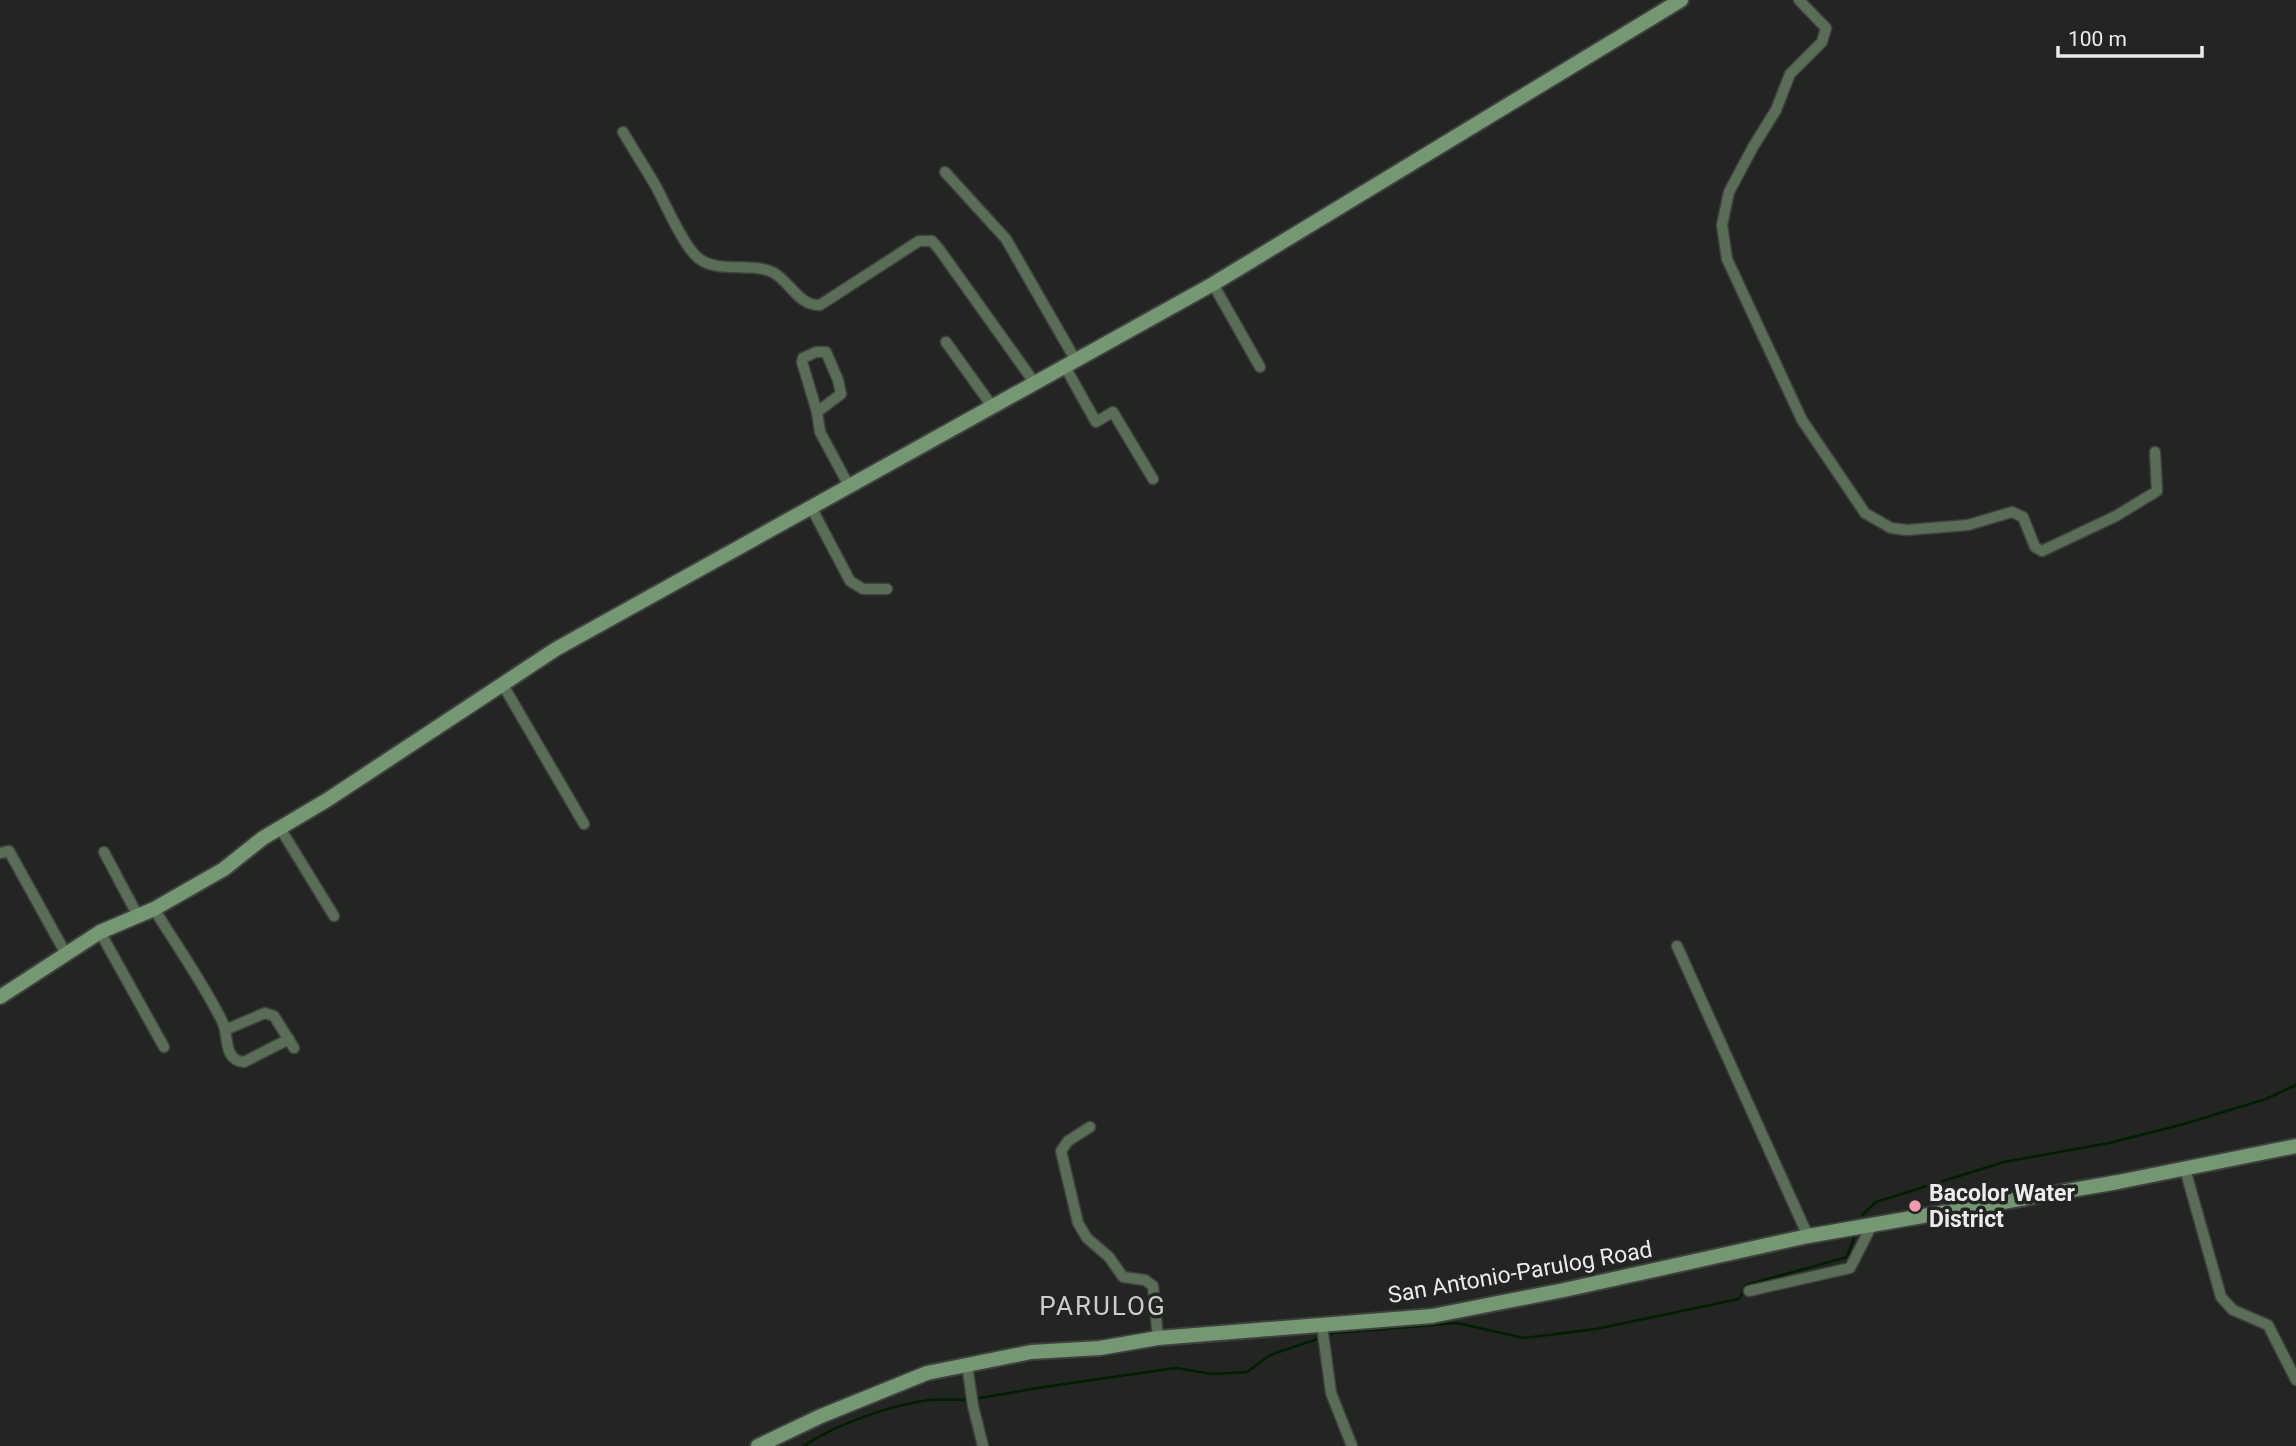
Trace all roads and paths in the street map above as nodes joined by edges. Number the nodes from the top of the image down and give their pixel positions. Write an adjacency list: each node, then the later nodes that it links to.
1 (1681, 0): 5 (street)
2 (1799, 0): 12 (street)
3 (623, 132): 9 (street)
4 (946, 172): 7 (street)
5 (1213, 284): 7 (street); 8 (street)
6 (946, 342): 10 (street)
7 (1069, 362): 9 (street); 13 (street)
8 (1260, 367)
9 (1034, 382): 10 (street)
10 (992, 406): 14 (street)
11 (817, 412): 11 (street); 14 (street)
12 (2155, 452)
13 (1153, 479)
14 (849, 486): 15 (street)
15 (811, 507): 16 (street); 17 (street)
16 (887, 589)
17 (503, 685): 18 (street); 19 (street)
18 (584, 824)
19 (279, 828): 22 (street); 24 (street)
20 (104, 852): 23 (street)
21 (0, 853): 27 (street)
22 (155, 909): 23 (street); 29 (street)
23 (138, 916): 25 (street)
24 (334, 916)
25 (100, 932): 27 (street); 30 (street)
26 (1677, 946): 35 (street)
27 (66, 954): 28 (street)
28 (0, 997)
29 (225, 1030): 29 (street)
30 (164, 1048)
31 (1090, 1126): 38 (street)
32 (2296, 1146): 33 (street, San Antonio-Parulog Road)
33 (2185, 1169): 34 (street, San Antonio-Parulog Road); 40 (street)
34 (1872, 1225): 35 (street, San Antonio-Parulog Road); 36 (street)
35 (1808, 1236): 37 (street, San Antonio-Parulog Road)
36 (1749, 1291)
37 (1323, 1332): 38 (street, San Antonio-Parulog Road); 43 (street)
38 (1158, 1338): 39 (street, San Antonio-Parulog Road)
39 (967, 1365): 41 (street, San Antonio-Parulog Road); 42 (street)
40 (2296, 1380)
41 (758, 1446)
42 (983, 1446)
43 (1352, 1446)

